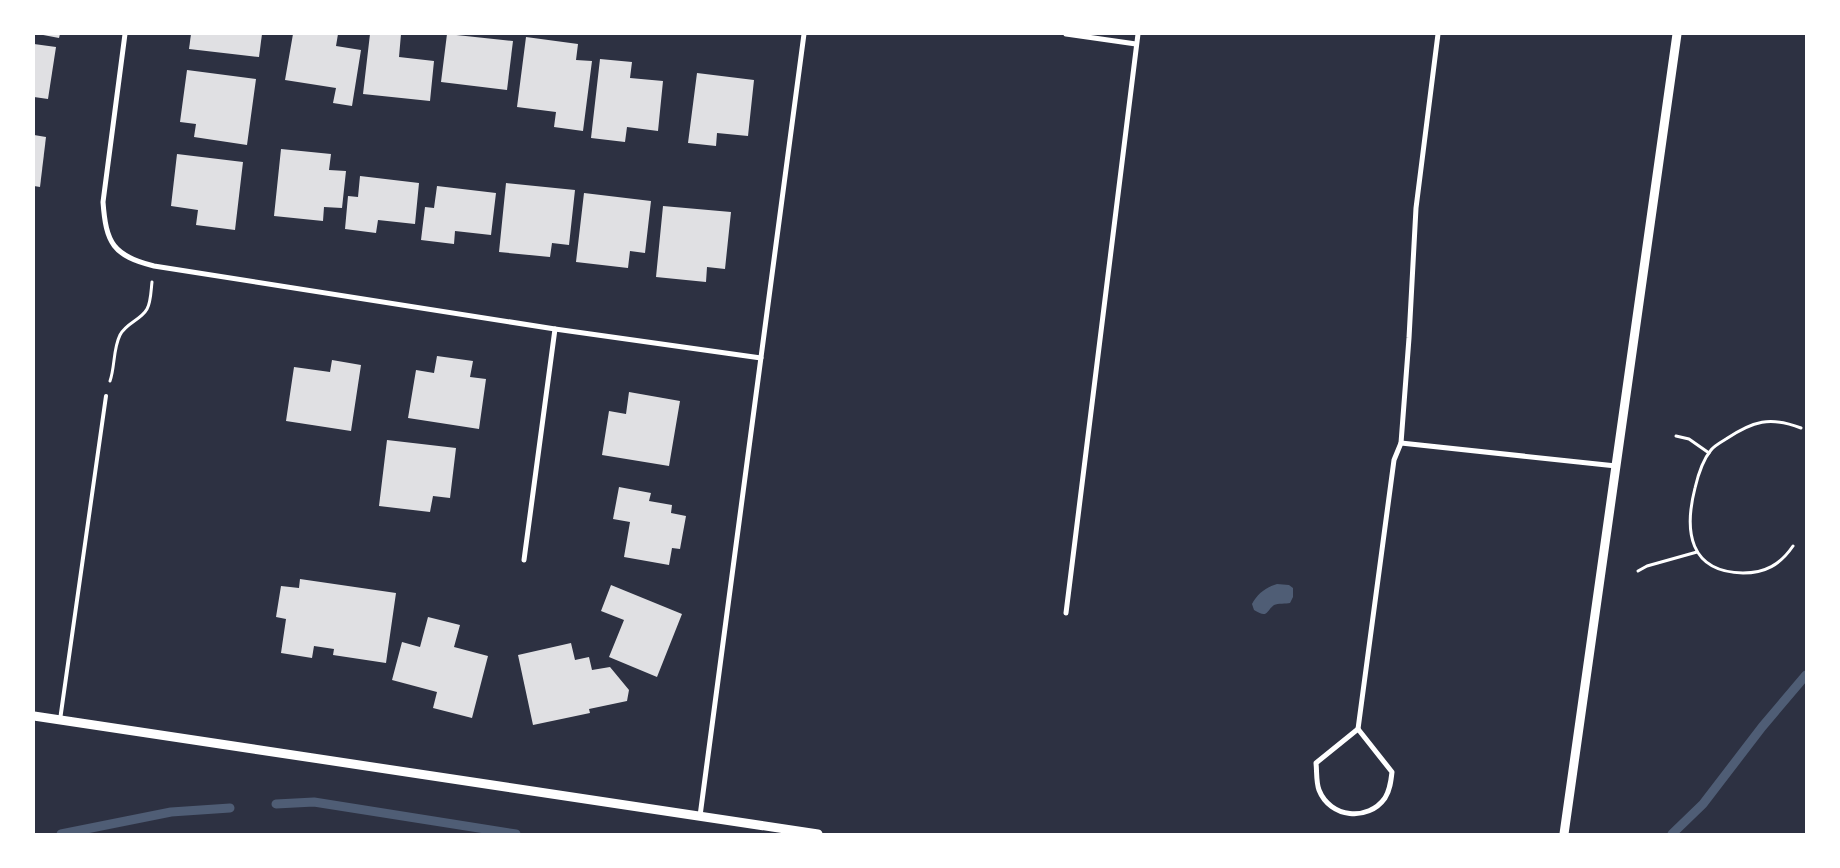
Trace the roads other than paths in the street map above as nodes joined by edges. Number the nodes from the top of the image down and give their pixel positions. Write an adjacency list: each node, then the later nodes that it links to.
1 (125, 34): 8 (street)
2 (804, 34): 9 (street)
3 (1066, 34): 7 (street)
4 (1138, 34): 7 (street)
5 (1438, 34): 11 (street)
6 (1677, 34): 12 (street)
7 (1136, 44): 14 (street)
8 (555, 329): 9 (street); 13 (street)
9 (761, 358): 18 (street)
10 (106, 396): 16 (lane)
11 (1401, 443): 12 (street); 17 (street)
12 (1616, 466): 20 (street)
13 (524, 560)
14 (1066, 613)
15 (34, 716): 16 (street)
16 (60, 720): 18 (street)
17 (1358, 729): 17 (street)
18 (700, 816): 19 (street)
19 (818, 834)
20 (1564, 834)

